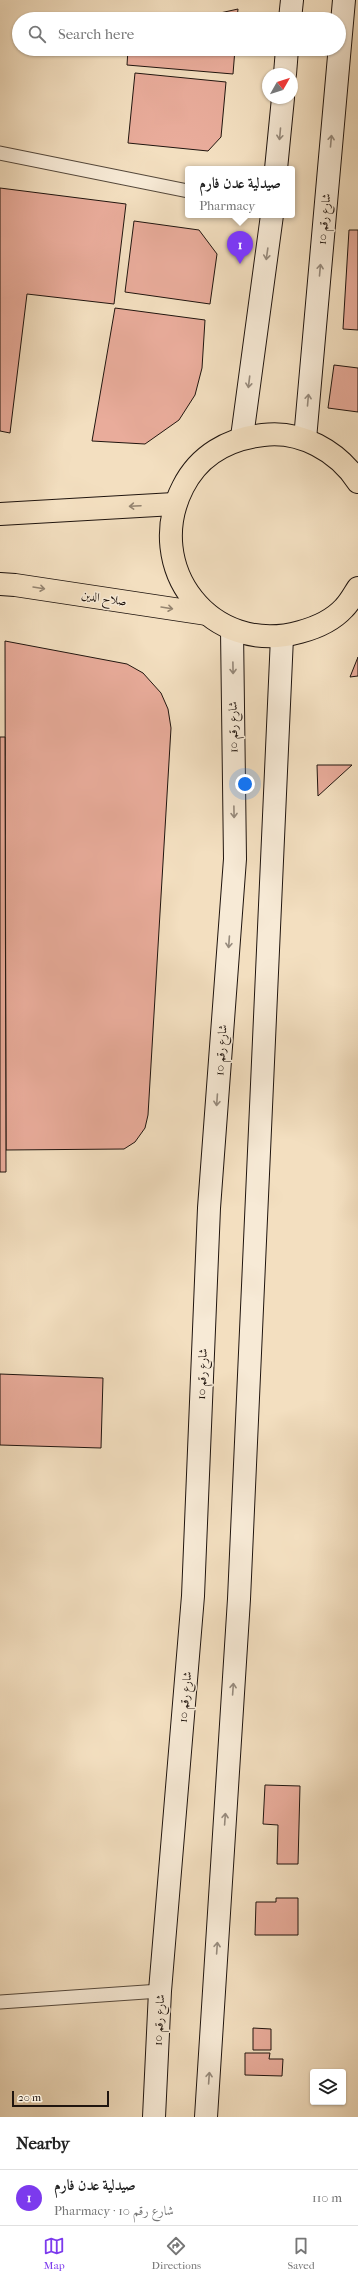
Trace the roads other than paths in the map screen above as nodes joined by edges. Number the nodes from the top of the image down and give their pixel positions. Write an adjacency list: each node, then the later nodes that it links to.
1 (292, 0): 3 (main road)
2 (344, 0): 4 (main road, شارع رقم 10, one-way to 2)
3 (291, 12)
4 (343, 12)
5 (286, 56): 7 (main road)
6 (339, 56): 14 (main road, شارع رقم 10, one-way to 6)
7 (285, 68)
8 (282, 104): 10 (main road, one-way to 10)
9 (0, 153): 11 (lane)
10 (276, 166)
11 (185, 191)
12 (272, 218): 13 (main road, one-way to 13)
13 (242, 437): 14 (highway); 16 (highway)
14 (305, 439): 15 (highway)
15 (358, 482)
16 (174, 504): 17 (highway, one-way to 17); 20 (highway)
17 (0, 514)
18 (0, 584): 20 (highway, صلاح الدين, one-way to 20)
19 (358, 588): 22 (highway)
20 (207, 614): 21 (highway)
21 (232, 630): 22 (highway); 23 (main road, شارع رقم 10, one-way to 23)
22 (282, 637): 26 (main road, one-way to 22)
23 (160, 1991): 24 (lane); 25 (main road, شارع رقم 10)
24 (0, 2002)
25 (154, 2117)
26 (206, 2117)

